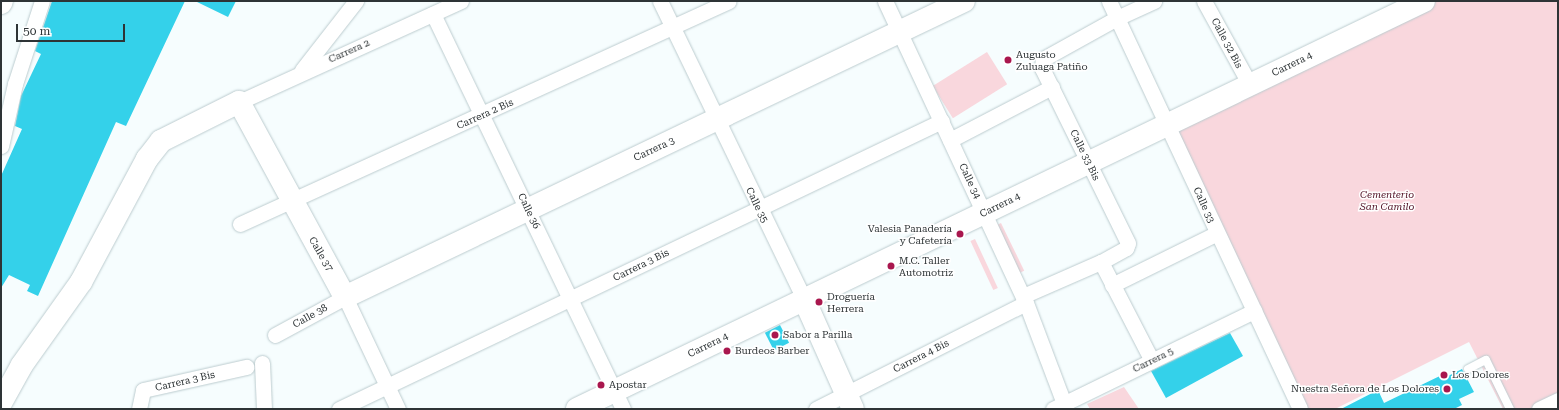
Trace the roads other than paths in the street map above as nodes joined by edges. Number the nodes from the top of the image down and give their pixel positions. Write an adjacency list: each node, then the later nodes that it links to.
1 (42, 1): 26 (street)
2 (356, 1): 17 (street)
3 (461, 1): 13 (street, Carrera 2)
4 (660, 1): 15 (street, Calle 35)
5 (729, 1): 15 (street, Carrera 2 Bis)
6 (885, 1): 16 (street, Calle 34)
7 (964, 1): 16 (street, Carrera 3)
8 (1109, 1): 14 (street, Calle 33)
9 (1154, 1): 14 (street)
10 (1204, 1): 18 (street, Calle 32 Bis)
11 (1424, 1): 12 (street, Carrera 4)
12 (1398, 6): 18 (street, Carrera 4)
13 (433, 14): 17 (street, Carrera 2); 21 (street, Calle 36)
14 (1117, 18): 19 (street, Calle 33 Bis); 24 (street, Calle 33)
15 (674, 28): 21 (street, Carrera 2 Bis); 22 (street, Calle 35)
16 (900, 33): 22 (street, Carrera 3); 23 (street, Calle 34)
17 (300, 72): 20 (street, Carrera 2)
18 (1250, 85): 24 (street, Carrera 4)
19 (1052, 87): 25 (street); 27 (street, Calle 33 Bis)
20 (238, 102): 28 (street, Calle 37); 50 (street)
21 (482, 116): 28 (street, Carrera 2 Bis); 30 (street, Calle 36)
22 (716, 120): 29 (street, Calle 35); 30 (street, Carrera 3)
23 (942, 121): 25 (street, Calle 34); 29 (street, Carrera 3 Bis)
24 (1168, 124): 27 (street, Carrera 4); 33 (street, Calle 33)
25 (950, 140): 31 (street, Calle 34)
26 (1, 146)
27 (1089, 162): 31 (street, Carrera 4); 34 (street, Calle 33 Bis)
28 (290, 200): 32 (street, Carrera 2 Bis); 36 (street, Calle 37)
29 (759, 208): 37 (street, Carrera 3 Bis); 38 (street, Calle 35)
30 (528, 209): 36 (street, Carrera 3); 37 (street, Calle 36)
31 (984, 212): 38 (street, Carrera 4); 39 (street, Calle 34)
32 (240, 224)
33 (1216, 233): 35 (street); 40 (street, Calle 33)
34 (1101, 262): 35 (street); 39 (street)
35 (1112, 285): 42 (street)
36 (345, 297): 41 (street, Calle 38); 46 (street, Calle 37)
37 (571, 298): 46 (street, Carrera 3 Bis); 47 (street, Calle 36)
38 (804, 299): 47 (street, Carrera 4); 49 (street, Calle 35)
39 (1024, 300): 49 (street, Carrera 4 Bis); 51 (street, Calle 34)
40 (1254, 311): 42 (street, Carrera 5); 60 (street, Calle 33)
41 (275, 335)
42 (1152, 360): 51 (street, Carrera 5)
43 (262, 363): 55 (street)
44 (246, 367): 54 (street, Carrera 3 Bis)
45 (1468, 370): 61 (lane)
46 (387, 386): 56 (street, Carrera 3 Bis); 57 (street, Calle 37)
47 (619, 400): 58 (street, Carrera 4)
48 (1558, 400): 62 (street)
49 (850, 402): 59 (street, Carrera 4 Bis)
50 (1, 403)
51 (1061, 407)
52 (1, 408): 53 (street)
53 (8, 409)
54 (139, 409)
55 (264, 409)
56 (339, 409)
57 (398, 409)
58 (577, 409)
59 (816, 409)
60 (1300, 409)
61 (1510, 409)
62 (1539, 409)

